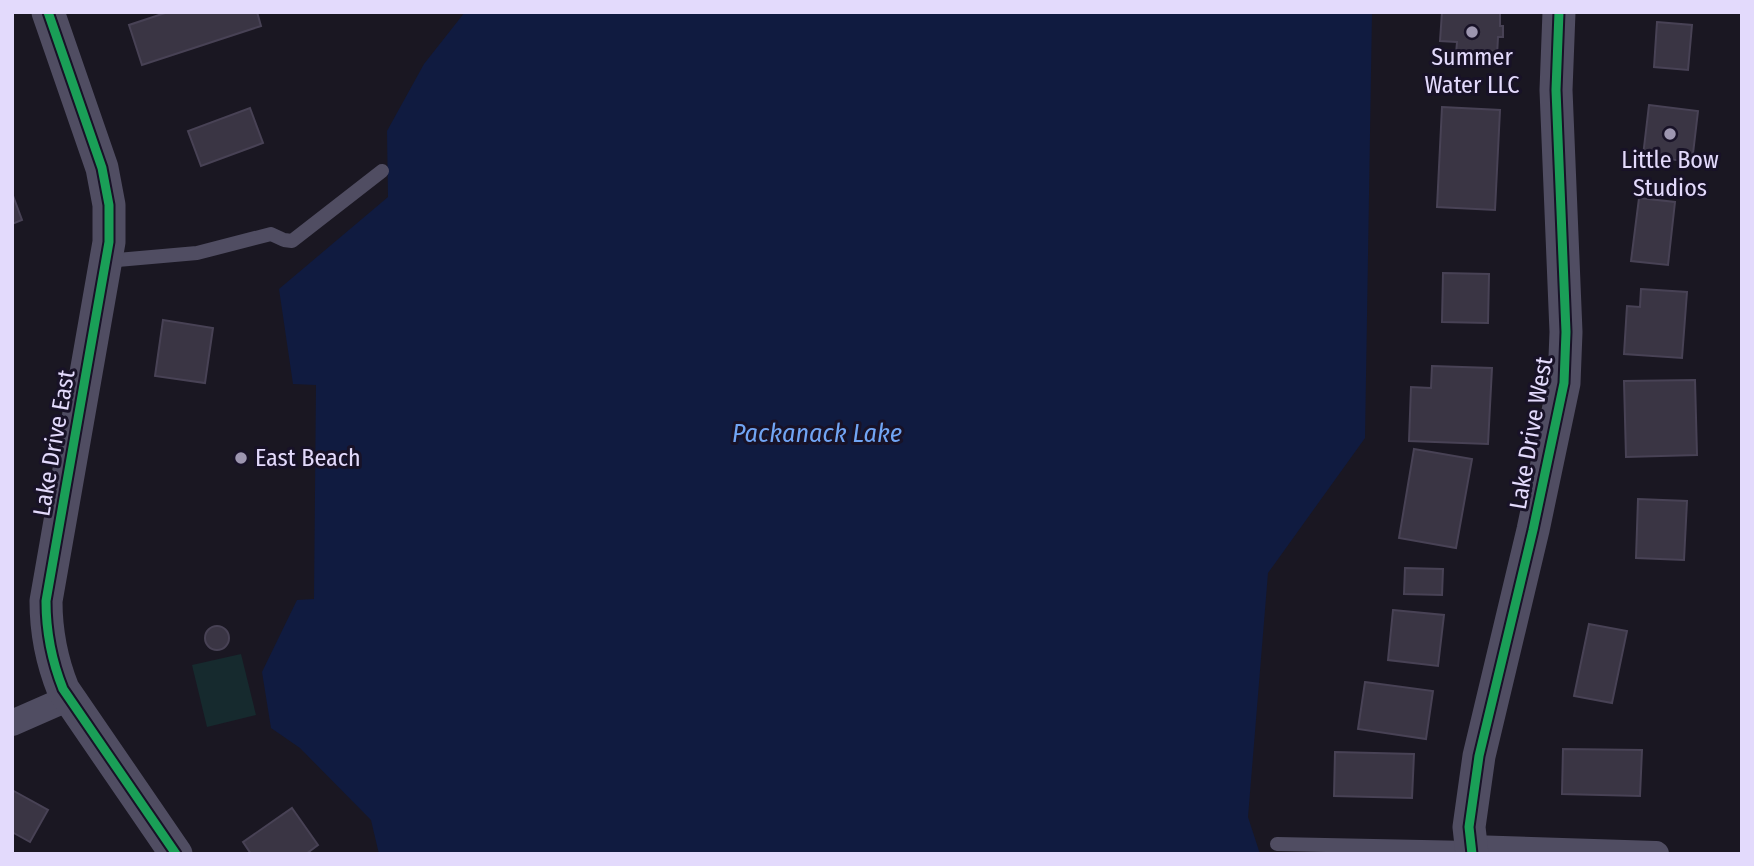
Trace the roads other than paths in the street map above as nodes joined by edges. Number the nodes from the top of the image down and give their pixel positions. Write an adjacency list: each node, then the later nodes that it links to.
1 (48, 12): 4 (street, Lake Drive East)
2 (1559, 12): 8 (street, Lake Drive West)
3 (382, 171): 4 (lane)
4 (106, 261): 5 (street, Lake Drive East)
5 (69, 698): 6 (street); 9 (street, Lake Drive East)
6 (12, 723)
7 (1277, 844): 8 (lane)
8 (1471, 851): 10 (street)
9 (176, 854)
10 (1656, 854)

